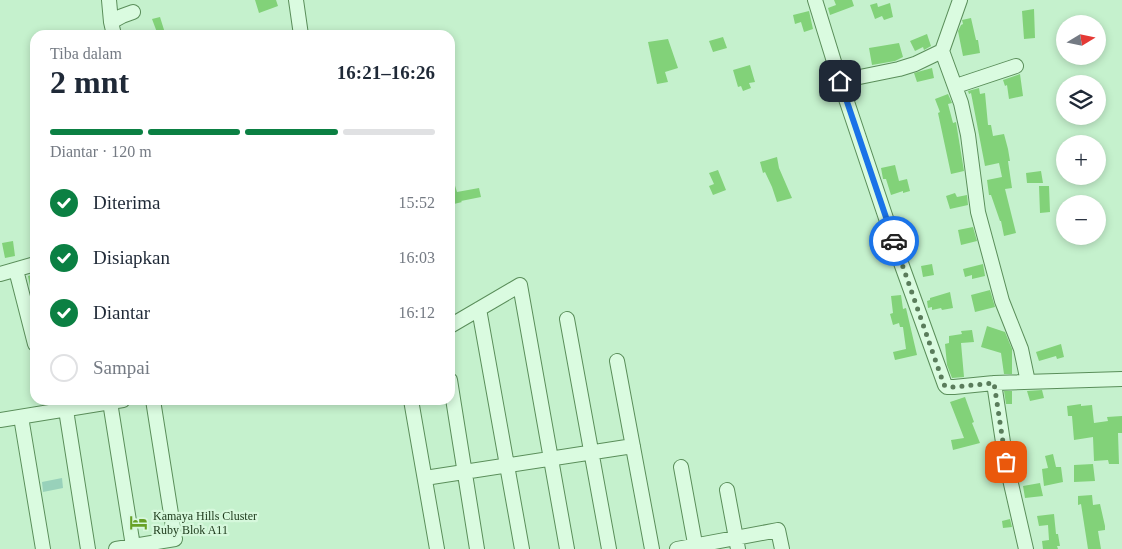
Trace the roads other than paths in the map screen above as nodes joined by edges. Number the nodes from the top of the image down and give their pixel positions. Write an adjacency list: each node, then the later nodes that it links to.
1 (109, 0): 6 (street)
2 (296, 0): 7 (street)
3 (814, 0): 10 (street)
4 (960, 0): 8 (street)
5 (133, 12): 6 (street)
6 (112, 29)
7 (300, 30)
8 (942, 51): 10 (street); 11 (street)
9 (1016, 66): 11 (street)
10 (840, 81): 22 (street)
11 (956, 86): 21 (street)
12 (30, 266): 13 (street)
13 (16, 270): 14 (street); 18 (street)
14 (0, 274)
15 (479, 310): 17 (street); 33 (street); 34 (street)
16 (567, 319): 32 (street)
17 (455, 323)
18 (30, 325)
19 (618, 361): 31 (street)
20 (1122, 379): 21 (street)
21 (1028, 382): 22 (street)
22 (994, 383): 53 (street)
23 (94, 405): 28 (street)
24 (116, 405): 40 (street)
25 (154, 405): 40 (street)
26 (412, 405): 37 (street)
27 (454, 405): 36 (street)
28 (66, 410): 29 (street); 43 (street)
29 (21, 417): 30 (street); 42 (street)
30 (0, 420)
31 (633, 446): 32 (street); 50 (street)
32 (591, 453): 33 (street); 49 (street)
33 (551, 459): 34 (street); 48 (street)
34 (507, 466): 36 (street); 47 (street)
35 (681, 467): 41 (street)
36 (466, 472): 37 (street); 46 (street)
37 (425, 478): 45 (street)
38 (727, 490): 39 (street)
39 (737, 544): 41 (street); 52 (street)
40 (133, 546): 44 (street)
41 (695, 547): 51 (street)
42 (44, 549)
43 (88, 549)
44 (116, 549)
45 (437, 549)
46 (477, 549)
47 (522, 549)
48 (567, 549)
49 (609, 549)
50 (652, 549)
51 (677, 549)
52 (782, 549)
53 (1026, 549)

